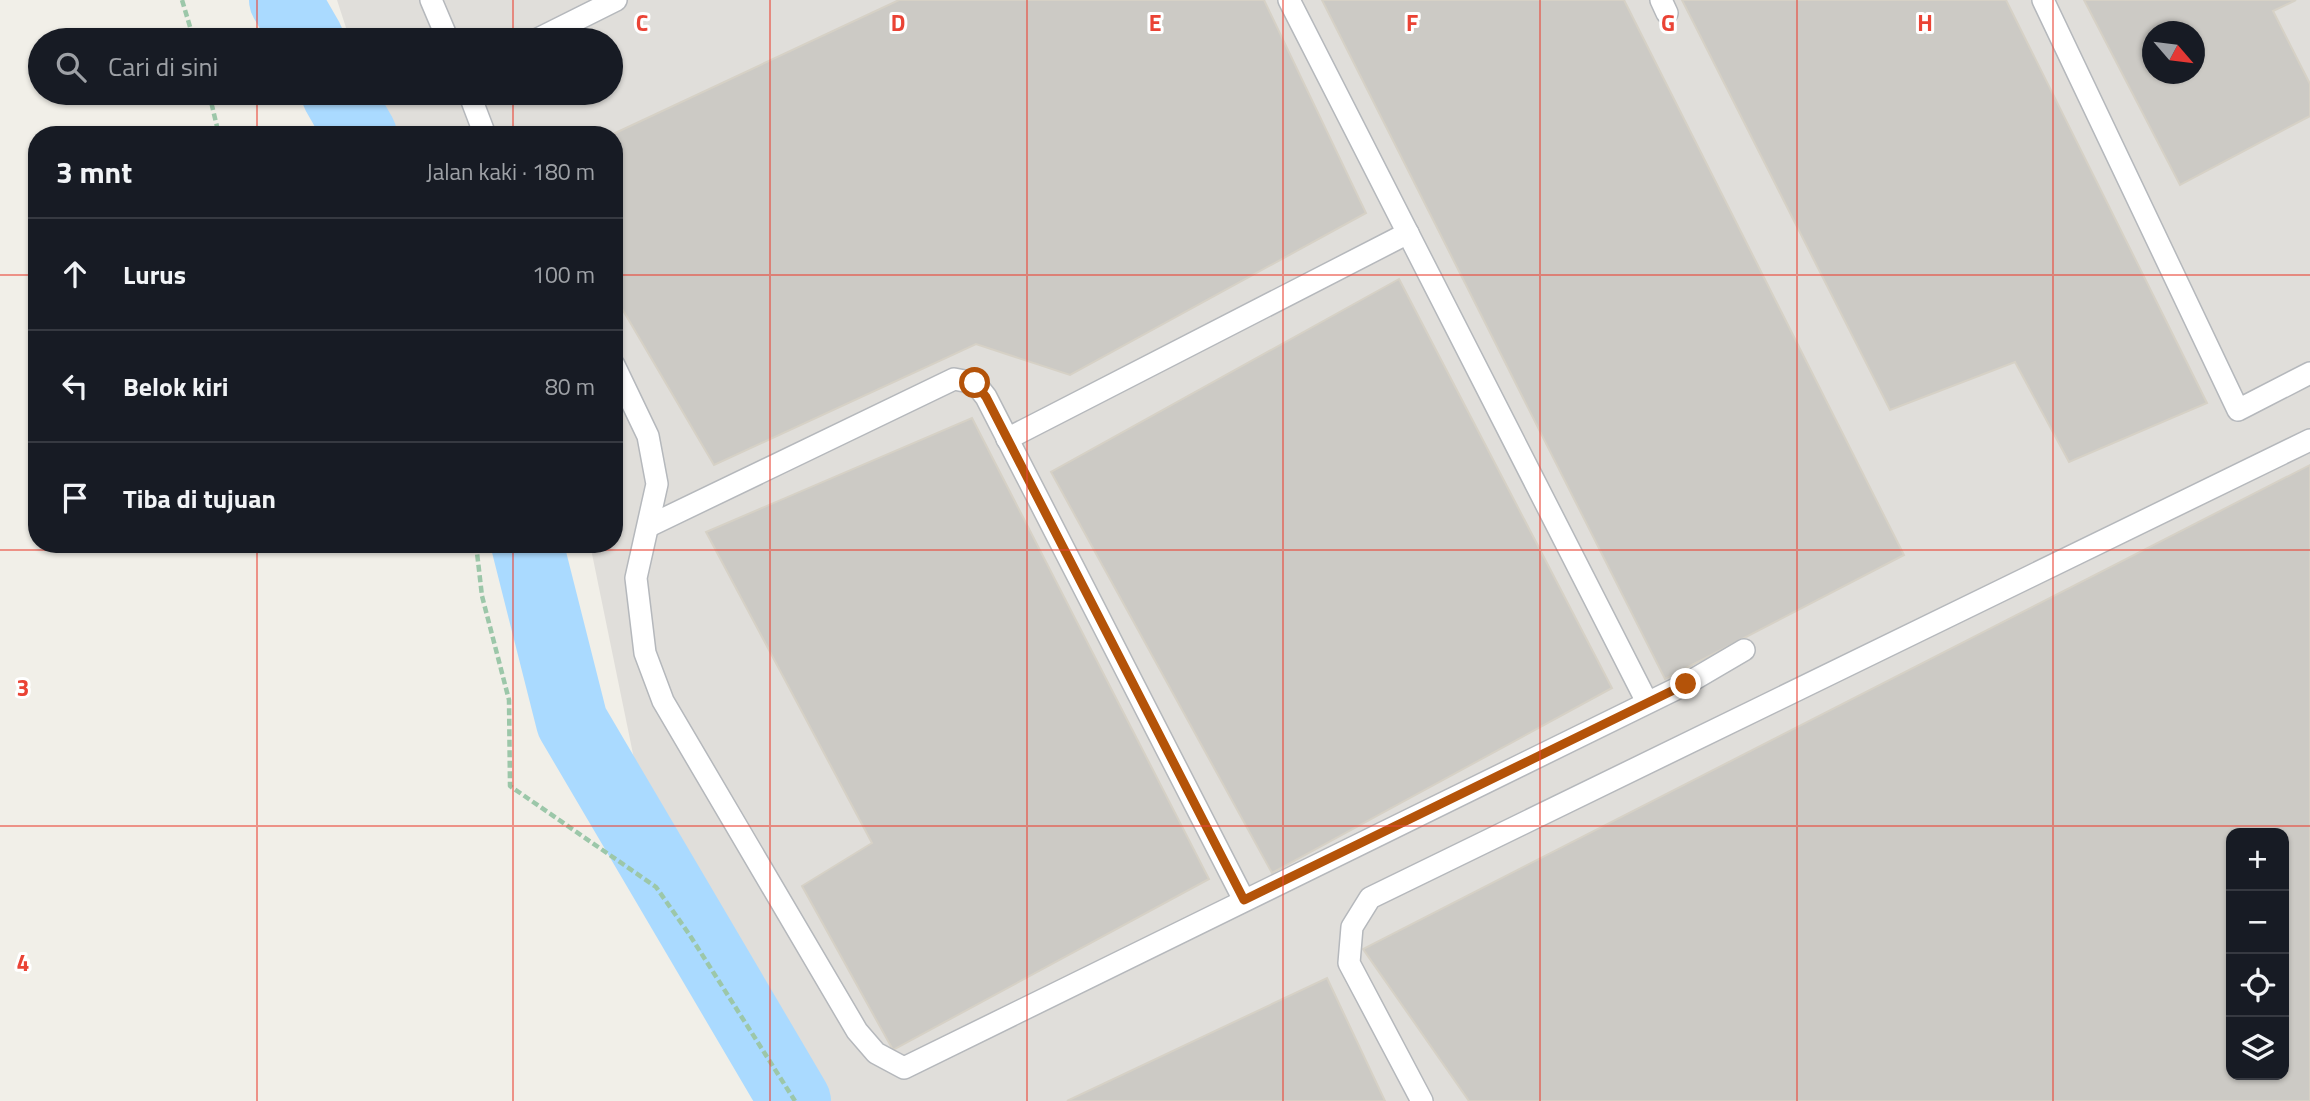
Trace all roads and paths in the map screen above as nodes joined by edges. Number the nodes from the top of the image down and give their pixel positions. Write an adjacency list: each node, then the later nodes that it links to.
1 (182, 0): 6 (path)
2 (431, 0): 7 (lane)
3 (616, 0): 8 (lane)
4 (1289, 0): 13 (lane)
5 (2043, 0): 14 (lane)
6 (190, 28)
7 (443, 28)
8 (560, 28)
9 (212, 105): 11 (path)
10 (474, 105): 12 (lane)
11 (217, 126)
12 (482, 126)
13 (1408, 233): 16 (lane); 21 (lane)
14 (2310, 373)
15 (623, 383): 18 (lane)
16 (1007, 439): 18 (lane); 22 (lane)
17 (2310, 440): 24 (lane)
18 (649, 526): 22 (lane)
19 (477, 553): 23 (path)
20 (1744, 650): 21 (lane)
21 (1647, 702): 22 (lane)
22 (1244, 900)
23 (795, 1101)
24 (1422, 1101)

